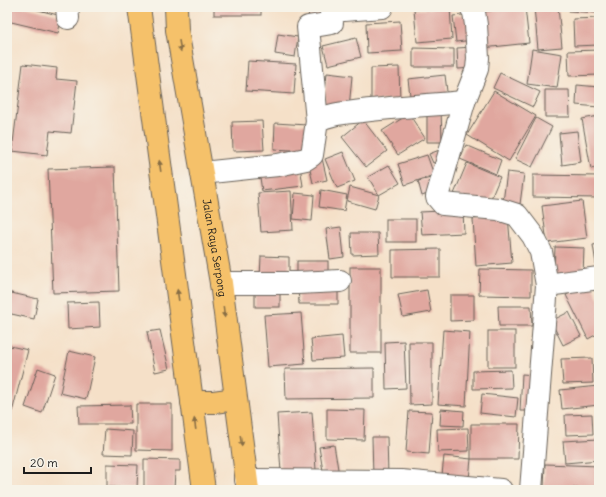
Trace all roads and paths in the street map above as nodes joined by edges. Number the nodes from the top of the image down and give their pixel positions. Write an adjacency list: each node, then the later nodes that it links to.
1 (139, 7): 13 (main road, one-way to 1)
2 (176, 7): 7 (main road, Jalan Raya Serpong, one-way to 7)
3 (382, 7): 6 (street)
4 (471, 7): 5 (street)
5 (464, 102): 6 (street); 11 (street)
6 (317, 121): 7 (street)
7 (202, 173): 10 (main road, Jalan Raya Serpong)
8 (599, 278): 11 (street)
9 (340, 281): 10 (street)
10 (221, 283): 12 (main road, Jalan Raya Serpong, one-way to 12)
11 (547, 285): 17 (street)
12 (235, 399): 13 (main road); 14 (main road, Jalan Raya Serpong, one-way to 14)
13 (192, 402): 15 (main road, one-way to 13)
14 (247, 485): 16 (street)
15 (204, 490)
16 (501, 490)
17 (531, 490)

